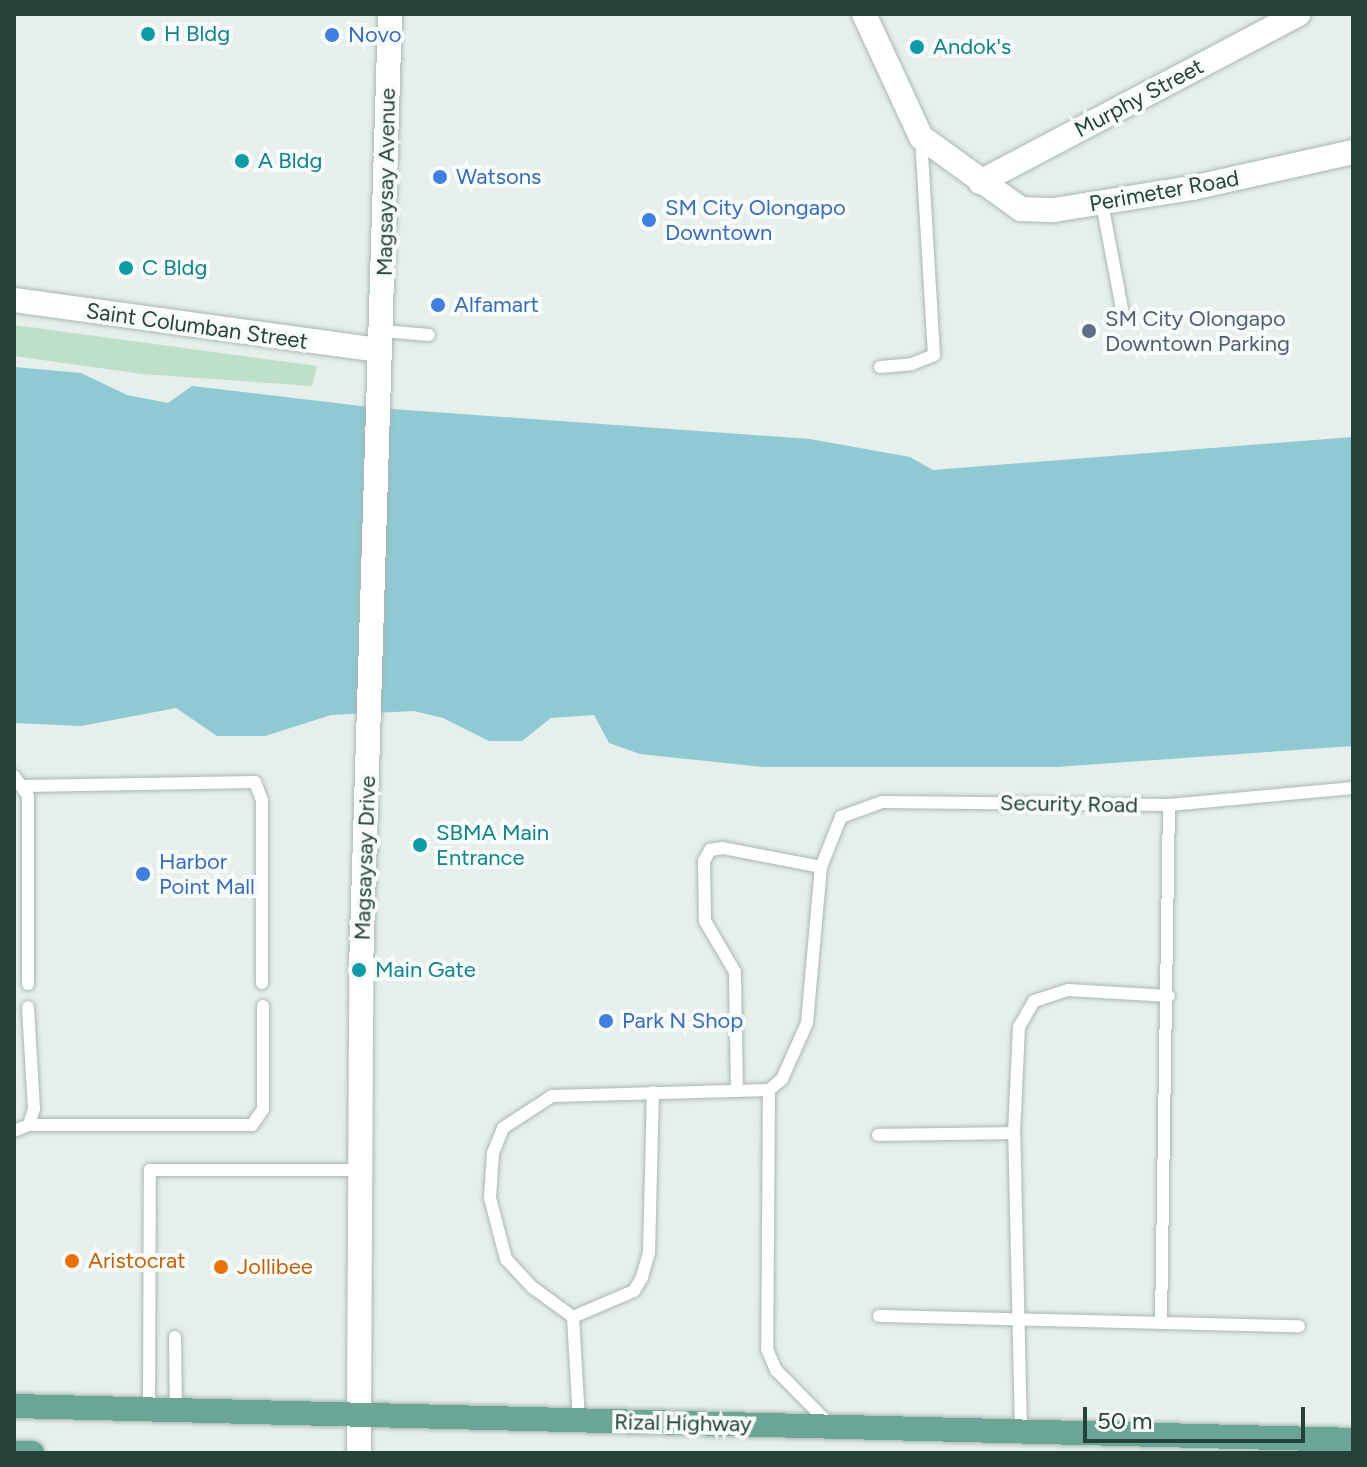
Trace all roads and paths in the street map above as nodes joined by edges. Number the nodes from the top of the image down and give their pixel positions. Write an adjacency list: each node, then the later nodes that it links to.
1 (390, 14): 11 (main road, Magsaysay Avenue)
2 (864, 14): 4 (main road)
3 (1298, 14): 6 (main road, Murphy Street)
4 (921, 137): 6 (main road, Perimeter Road); 12 (lane)
5 (1353, 152): 7 (main road, Perimeter Road)
6 (980, 182): 7 (main road, Perimeter Road)
7 (1102, 203): 9 (lane)
8 (14, 300): 11 (main road, Saint Columban Street)
9 (1124, 319)
10 (429, 335): 11 (lane)
11 (381, 340): 30 (main road, Magsaysay Drive)
12 (880, 367)
13 (14, 776): 14 (lane)
14 (24, 786): 18 (lane); 19 (lane)
15 (1353, 788): 16 (lane, Security Road)
16 (1169, 805): 17 (lane, Security Road); 20 (lane)
17 (821, 867): 23 (lane, Security Road); 24 (lane)
18 (262, 983)
19 (28, 984)
20 (1169, 996): 28 (lane); 34 (lane)
21 (263, 1006): 26 (lane)
22 (28, 1007): 26 (lane)
23 (769, 1090): 24 (lane); 42 (lane)
24 (737, 1091): 25 (lane)
25 (653, 1092): 32 (lane); 32 (lane)
26 (29, 1125): 27 (lane)
27 (14, 1131)
28 (1014, 1133): 29 (lane); 33 (lane)
29 (878, 1135)
30 (359, 1170): 38 (lane); 40 (main road, Magsaysay Drive)
31 (879, 1316): 33 (lane)
32 (573, 1317): 41 (lane)
33 (1019, 1322): 34 (lane); 43 (lane)
34 (1161, 1323): 35 (lane)
35 (1299, 1326)
36 (175, 1337): 39 (lane)
37 (14, 1406): 38 (main road, Rizal Highway)
38 (149, 1408): 39 (main road, Rizal Highway)
39 (176, 1409): 40 (main road, Rizal Highway)
40 (359, 1414): 41 (main road, Rizal Highway); 47 (main road, Magsaysay Drive)
41 (579, 1421): 42 (main road, Rizal Highway)
42 (831, 1426): 43 (main road, Rizal Highway)
43 (1021, 1431): 44 (main road, Rizal Highway)
44 (1353, 1440)
45 (14, 1453): 46 (main road)
46 (32, 1453)
47 (359, 1453)

